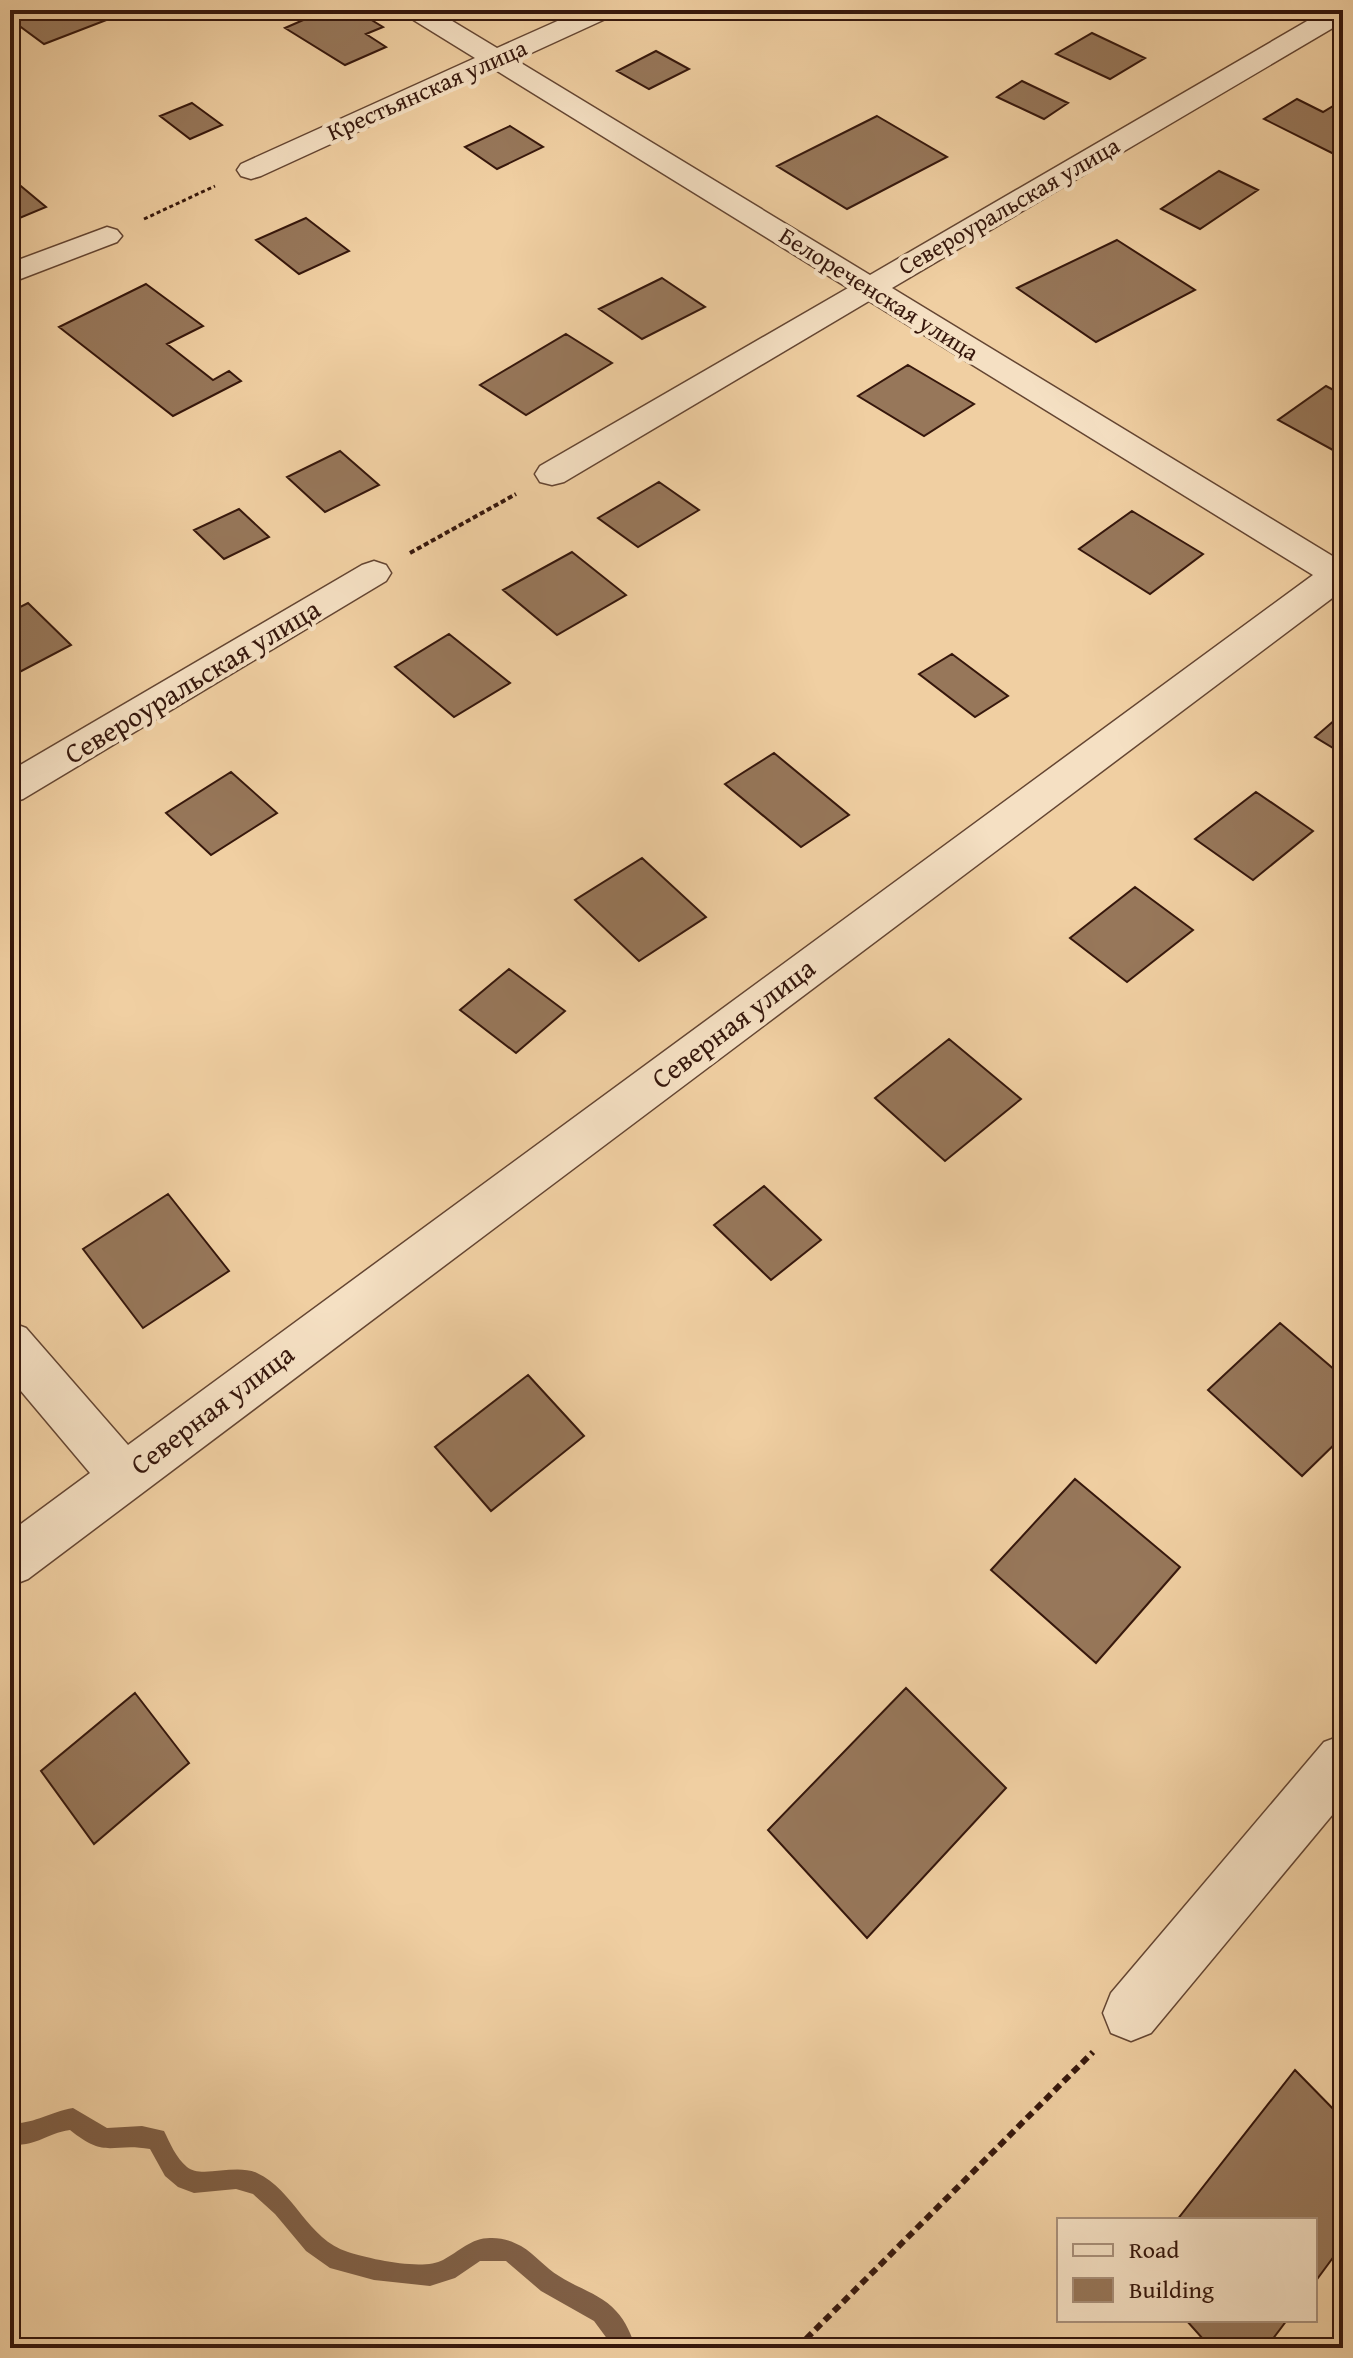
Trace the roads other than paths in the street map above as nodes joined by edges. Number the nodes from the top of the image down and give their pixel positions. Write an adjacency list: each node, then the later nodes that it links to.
1 (416, 10): 4 (street, Белореченская улица)
2 (603, 10): 4 (street, Крестьянская улица)
3 (1343, 11): 8 (street, Североуральская улица)
4 (496, 59): 5 (street, Крестьянская улица); 8 (street, Белореченская улица)
5 (251, 170)
6 (107, 236): 7 (street)
7 (10, 274)
8 (869, 287): 9 (street, Североуральская улица); 11 (street, Белореченская улица)
9 (552, 474)
10 (374, 573): 12 (street, Североуральская улица)
11 (1341, 574): 14 (street, Северная улица)
12 (10, 789)
13 (10, 1343): 14 (street)
14 (123, 1476): 15 (street, Северная улица)
15 (10, 1562)
16 (1343, 1761): 17 (street)
17 (1131, 2013)

